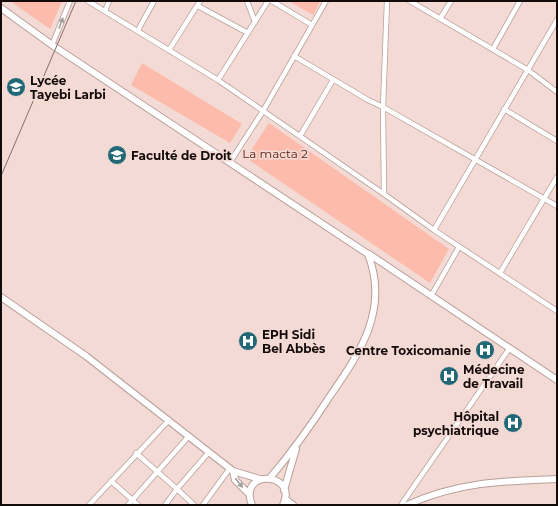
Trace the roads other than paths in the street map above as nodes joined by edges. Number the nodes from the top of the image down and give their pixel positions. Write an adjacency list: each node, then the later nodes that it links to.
1 (70, 1): 22 (street, one-way to 1)
2 (88, 1): 15 (street)
3 (109, 1): 15 (street)
4 (154, 1): 20 (street)
5 (247, 1): 18 (street)
6 (268, 1): 18 (street)
7 (272, 1): 19 (street)
8 (326, 1): 19 (street)
9 (387, 1): 30 (street)
10 (410, 1): 16 (street)
11 (451, 1): 16 (street)
12 (520, 1): 23 (street)
13 (199, 3): 21 (street); 24 (street)
14 (1, 8): 22 (main road)
15 (104, 10): 20 (street)
16 (440, 19): 23 (street)
17 (557, 20): 26 (street)
18 (255, 22): 21 (street)
19 (312, 25): 25 (street)
20 (138, 30): 24 (street)
21 (248, 33): 27 (street)
22 (52, 45): 36 (main road)
23 (493, 49): 26 (street)
24 (170, 50): 27 (street)
25 (294, 56): 28 (street); 32 (street)
26 (528, 70): 29 (street); 31 (street)
27 (218, 80): 32 (street)
28 (333, 80): 30 (street); 33 (street)
29 (557, 92)
30 (383, 107): 35 (street); 38 (street)
31 (504, 109): 34 (street); 35 (street)
32 (263, 111): 33 (street); 36 (street)
33 (300, 136): 38 (street)
34 (557, 141)
35 (474, 160): 39 (street); 41 (street)
36 (230, 162): 43 (main road)
37 (557, 177): 39 (street)
38 (384, 194): 41 (street)
39 (544, 199): 40 (street); 44 (street)
40 (557, 206)
41 (434, 230): 42 (street)
42 (459, 247): 44 (street); 45 (street)
43 (368, 254): 45 (main road); 52 (main road)
44 (500, 273): 47 (street)
45 (431, 296): 48 (main road)
46 (1, 297): 50 (main road)
47 (557, 311)
48 (509, 349): 49 (main road); 74 (street)
49 (557, 380)
50 (169, 420): 51 (main road); 54 (street)
51 (189, 436): 53 (main road); 56 (street)
52 (299, 443): 57 (main road); 62 (main road)
53 (209, 452): 55 (main road); 61 (street)
54 (136, 453): 56 (street); 60 (street)
55 (231, 469): 58 (main road); 63 (main road, one-way to 63); 71 (street)
56 (158, 472): 61 (street); 64 (street)
57 (270, 478): 58 (main road); 62 (main road)
58 (260, 479): 63 (main road)
59 (557, 479): 75 (main road)
60 (111, 480): 64 (street); 66 (street)
61 (177, 489): 69 (street); 70 (street)
62 (284, 490): 65 (main road)
63 (250, 499): 72 (main road)
64 (133, 500): 67 (street); 68 (street)
65 (284, 502): 73 (main road)
66 (88, 505)
67 (128, 505)
68 (138, 505)
69 (165, 505)
70 (194, 505)
71 (203, 505)
72 (244, 505)
73 (293, 505)
74 (401, 505)
75 (407, 505)

